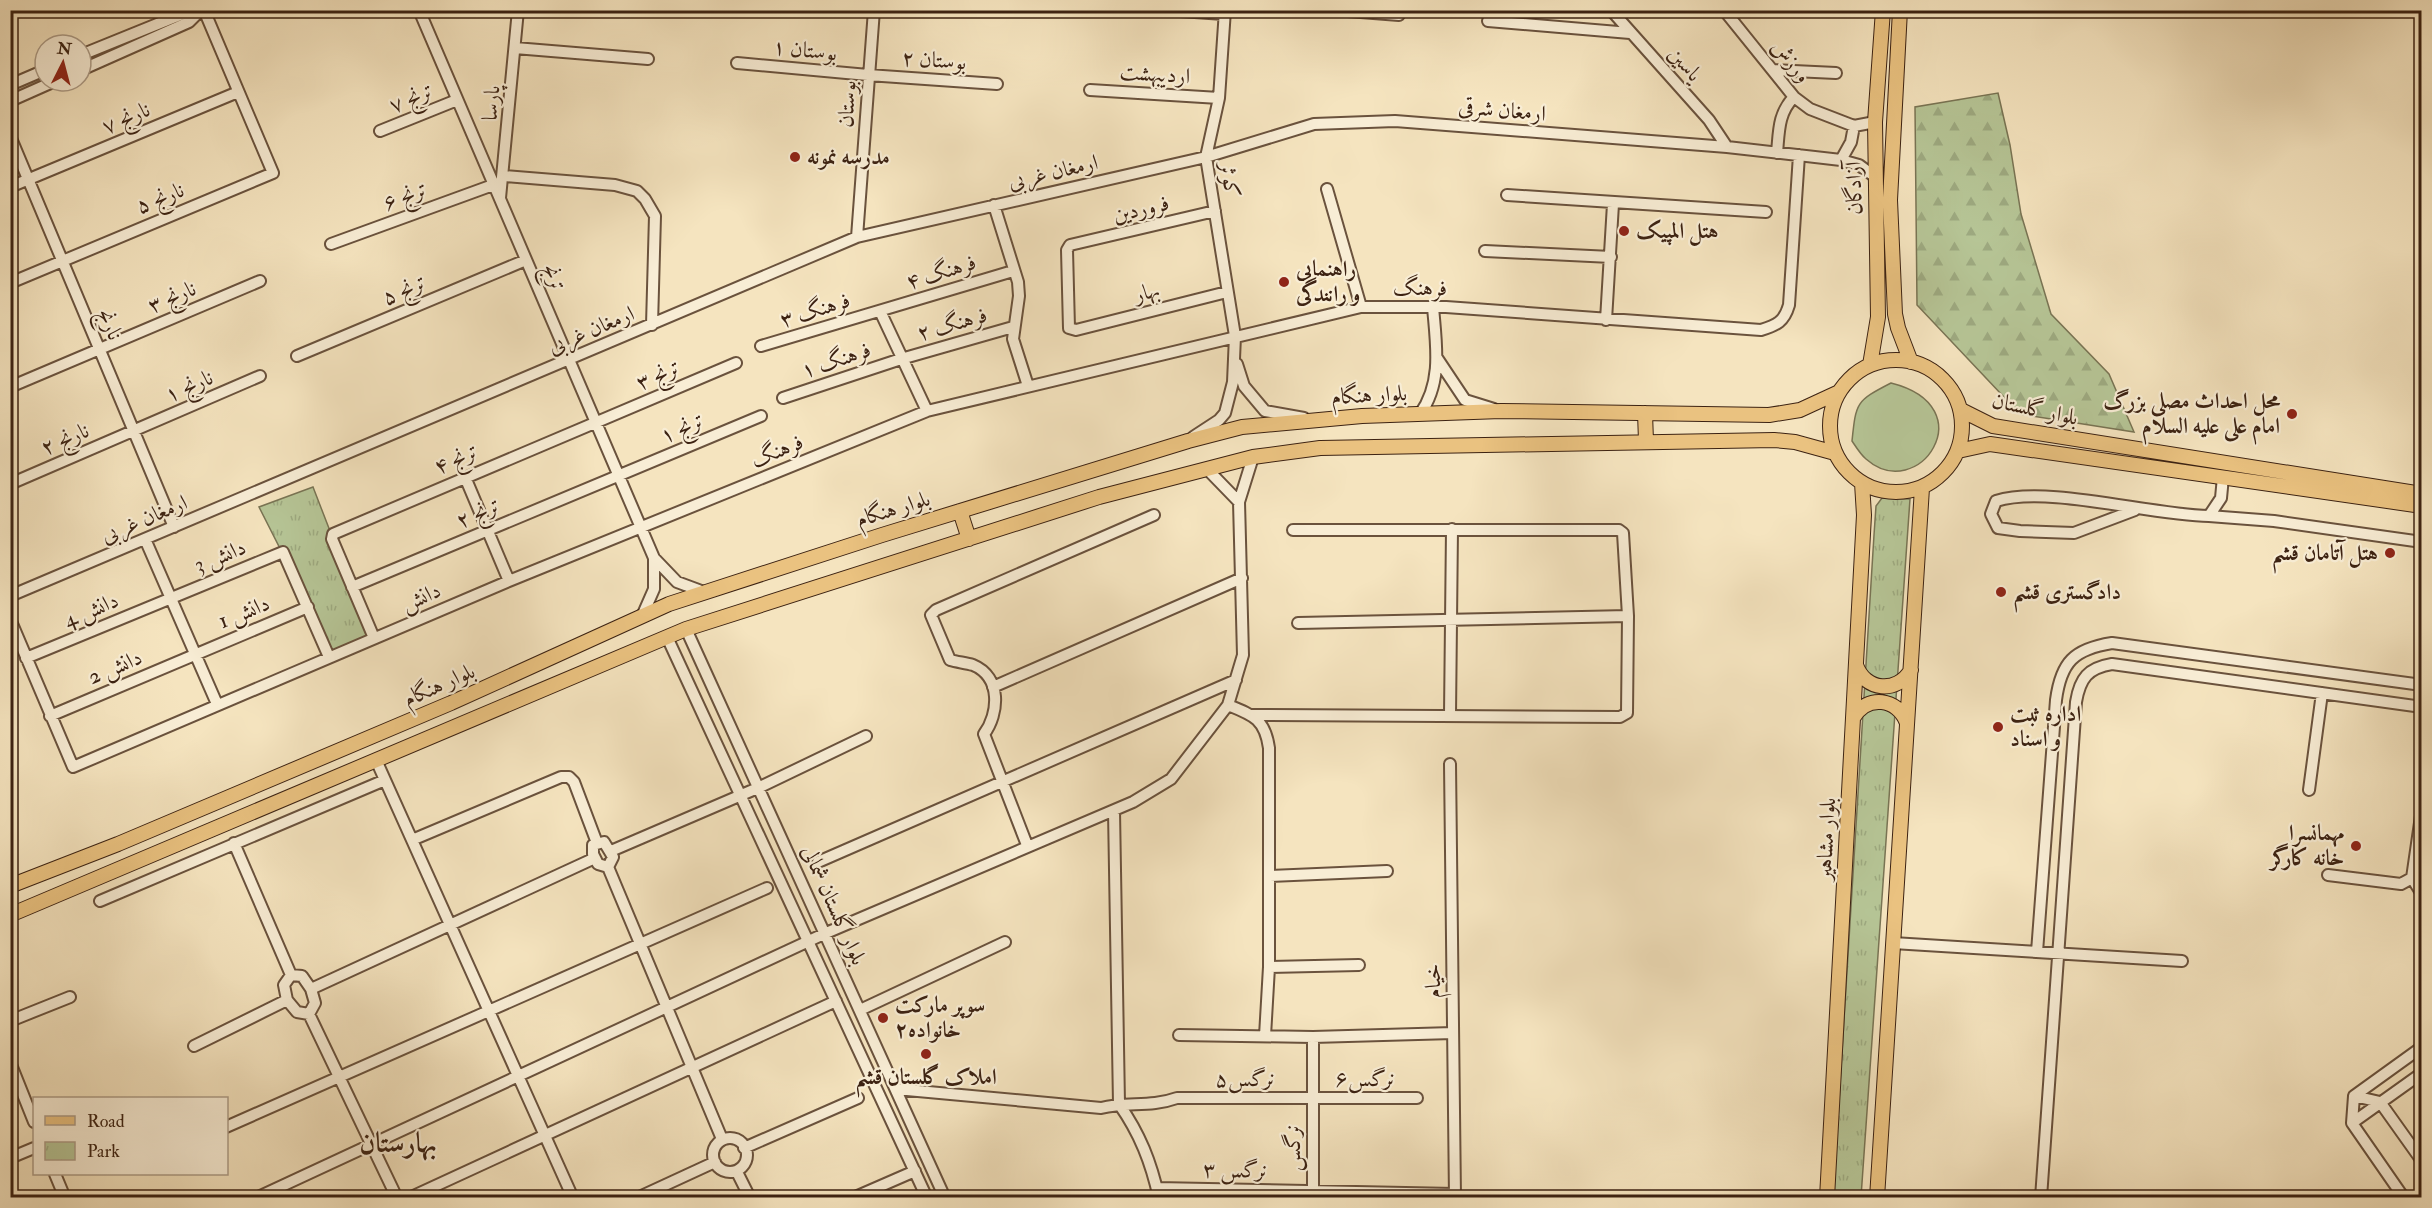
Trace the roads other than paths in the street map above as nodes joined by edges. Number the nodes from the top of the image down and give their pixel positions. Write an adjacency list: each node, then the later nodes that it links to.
1 (192, 10): 17 (street)
2 (202, 10): 20 (street); 29 (street)
3 (419, 10): 32 (street, ترنج)
4 (518, 10): 16 (street, پارسا)
5 (874, 10): 24 (street, بوستان)
6 (1165, 10): 12 (street)
7 (1335, 10): 13 (street)
8 (1611, 10): 15 (street, یاسین)
9 (1724, 10): 21 (street, ورزش)
10 (1882, 10): 34 (main road, آزادگان)
11 (1900, 10): 80 (main road, آزادگان)
12 (1225, 12): 31 (street, کوثر)
13 (1399, 15)
14 (1488, 21): 15 (street)
15 (1630, 33): 38 (street, یاسین)
16 (515, 48): 18 (street); 43 (street, پارسا)
17 (93, 50)
18 (648, 59)
19 (737, 63): 24 (street, بوستان ۱)
20 (93, 65)
21 (1773, 70): 22 (street); 30 (street, ورزش)
22 (1836, 73)
23 (33, 75): 26 (street)
24 (868, 75): 25 (street, بوستان ۲); 55 (street, بوستان)
25 (997, 84)
26 (10, 85)
27 (1090, 90): 31 (street, اردیبهشت)
28 (33, 91): 33 (street)
29 (238, 92): 45 (street, نارنج ۷); 59 (street, نارنج ۵)
30 (1794, 97): 35 (street, ورزش); 39 (street)
31 (1219, 98): 41 (street, کوثر)
32 (457, 100): 36 (street, ترنج ۷); 46 (street, ترنج)
33 (10, 101)
34 (1875, 122): 35 (street); 44 (main road, آزادگان)
35 (1854, 126): 42 (street)
36 (380, 131)
37 (10, 136): 45 (street, نارنج)
38 (1726, 147): 39 (street, ارمغان شرقی); 41 (street, ارمغان شرقی)
39 (1777, 153): 40 (street, ارمغان شرقی)
40 (1799, 155): 42 (street, ارمغان شرقی); 68 (street, فرهنگ)
41 (1206, 157): 52 (street, ارمغان غربی); 53 (street, کوثر)
42 (1841, 160): 44 (street, ارمغان شرقی)
43 (504, 176): 50 (street, پارسا); 69 (street)
44 (1874, 176): 82 (main road, آزادگان)
45 (29, 180): 47 (street, نارنج ۷); 59 (street, نارنج)
46 (493, 184): 50 (street, ترنج); 56 (street, ترنج ۶)
47 (10, 187)
48 (1327, 189): 65 (street)
49 (1507, 195): 51 (street)
50 (500, 198): 60 (street, ترنج)
51 (1613, 204): 54 (street); 58 (street)
52 (994, 205): 55 (street, ارمغان غربی); 61 (street)
53 (1215, 212): 64 (street, کوثر); 71 (street, فروردین)
54 (1766, 212)
55 (857, 237): 69 (street, ارمغان غربی)
56 (332, 244)
57 (1485, 251): 58 (street)
58 (1611, 257): 68 (street)
59 (62, 259): 63 (street, نارنج ۵); 74 (street, نارنج)
60 (526, 260): 76 (street, ترنج ۵); 79 (street, ترنج)
61 (1013, 271): 67 (street, فرهنگ ۴); 70 (street)
62 (260, 281): 74 (street, نارنج ۳)
63 (10, 283)
64 (1227, 292): 71 (street, بهار); 72 (street, کوثر)
65 (1361, 307): 66 (street, فرهنگ); 72 (street, فرهنگ)
66 (1433, 307): 68 (street, فرهنگ); 78 (street)
67 (880, 311): 73 (street, فرهنگ ۳); 77 (street)
68 (1606, 320)
69 (652, 325): 79 (street, ارمغان غربی)
70 (1013, 327): 77 (street, فرهنگ ۲); 84 (street)
71 (1077, 330)
72 (1235, 336): 75 (street, کوثر); 84 (street, فرهنگ)
73 (761, 346)
74 (100, 350): 85 (street, نارنج ۳); 96 (street, نارنج)
75 (1234, 355): 94 (street, کوثر); 97 (street, کوثر)
76 (297, 356)
77 (901, 358): 87 (street, فرهنگ ۱); 89 (street)
78 (1437, 358): 90 (street); 92 (street)
79 (569, 361): 95 (street, ترنج); 117 (street, ارمغان غربی)
80 (1911, 362): 82 (main road); 88 (main road)
81 (736, 363): 95 (street, ترنج ۳)
82 (1870, 365): 86 (main road)
83 (260, 376): 96 (street, نارنج ۱)
84 (1028, 386): 89 (street, فرهنگ)
85 (10, 387)
86 (1839, 392): 91 (main road, بلوار هنگام); 100 (main road)
87 (783, 398)
88 (1961, 410): 99 (main road); 109 (main road, بلوار گلستان)
89 (927, 411): 116 (street, فرهنگ)
90 (1501, 411): 91 (main road, بلوار هنگام); 92 (main road, بلوار هنگام)
91 (1646, 413): 98 (main road)
92 (1420, 414): 94 (main road, بلوار هنگام)
93 (761, 416): 103 (street, ترنج ۱)
94 (1316, 419): 97 (main road, بلوار هنگام)
95 (595, 422): 103 (street, ترنج); 104 (street, ترنج ۴)
96 (134, 431): 107 (street, نارنج ۲); 117 (street, نارنج)
97 (1188, 441): 113 (main road, بلوار هنگام)
98 (1646, 441): 100 (main road, بلوار هنگام); 101 (main road, بلوار هنگام)
99 (1958, 451): 105 (main road, بلوار گلستان); 108 (main road)
100 (1835, 453): 106 (main road)
101 (1253, 458): 102 (main road, بلوار هنگام); 110 (street)
102 (1207, 469): 110 (street); 122 (main road, بلوار هنگام)
103 (618, 476): 116 (street, ترنج); 120 (street, ترنج ۲)
104 (465, 477): 120 (street); 127 (street, ترنج ۴)
105 (2223, 477): 111 (main road, بلوار گلستان); 115 (street)
106 (1862, 483): 108 (main road); 144 (main road, بلوار مشاهیر)
107 (10, 484)
108 (1922, 488): 145 (main road)
109 (2421, 494)
110 (1239, 502): 125 (street)
111 (2421, 506)
112 (2135, 510): 112 (street); 115 (street)
113 (960, 511): 122 (main road); 128 (main road, بلوار هنگام)
114 (1154, 515): 149 (street)
115 (2209, 516): 123 (street)
116 (640, 526): 124 (street, ترنج); 126 (street, دانش)
117 (174, 527): 121 (street, ارمغان غربی)
118 (1452, 529): 119 (street); 133 (street); 135 (street)
119 (1293, 530)
120 (488, 531): 126 (street); 127 (street, ترنج ۲)
121 (146, 539): 129 (street, ارمغان غربی); 130 (street)
122 (969, 539): 137 (main road, بلوار هنگام)
123 (2421, 542)
124 (654, 558): 128 (street); 132 (street)
125 (1242, 578): 147 (street); 149 (street)
126 (509, 581): 139 (street, دانش)
127 (352, 587): 139 (street)
128 (704, 592): 132 (main road, بلوار هنگام)
129 (10, 596)
130 (171, 597): 131 (street, دانش 3); 140 (street); 142 (street, دانش 4)
131 (308, 607): 140 (street, دانش 1); 141 (street)
132 (643, 614): 167 (main road, بلوار هنگام)
133 (1628, 616): 135 (street); 155 (street)
134 (10, 619): 142 (street)
135 (1451, 620): 136 (street); 155 (street)
136 (1298, 623)
137 (686, 629): 138 (main road, بلوار هنگام); 143 (street, بلوار گلستان شمالی)
138 (667, 637): 146 (street, بلوار گلستان شمالی); 160 (main road, بلوار هنگام)
139 (374, 638): 141 (street, دانش)
140 (195, 653): 151 (street); 156 (street, دانش 2)
141 (329, 657): 151 (street, دانش)
142 (26, 658): 156 (street)
143 (700, 660): 146 (street); 164 (street, بلوار گلستان شمالی)
144 (1856, 665): 145 (main road); 157 (main road, بلوار مشاهیر)
145 (1911, 670): 158 (main road)
146 (682, 671): 166 (street, بلوار گلستان شمالی)
147 (1236, 680): 152 (street); 163 (street)
148 (2421, 685): 196 (street)
149 (993, 687): 163 (street)
150 (2322, 693): 153 (street); 165 (street); 197 (street)
151 (217, 704): 156 (street, دانش)
152 (1228, 705): 154 (street); 169 (street)
153 (2421, 707)
154 (1251, 714): 155 (street); 182 (street)
155 (1450, 714)
156 (50, 716)
157 (1853, 718): 158 (main road); 258 (main road, بلوار مشاهیر)
158 (1907, 723): 194 (main road)
159 (866, 736): 164 (street)
160 (376, 760): 162 (street); 170 (main road, بلوار هنگام)
161 (1450, 764): 211 (street, خیام)
162 (385, 780): 171 (street); 172 (street)
163 (1002, 782): 174 (street); 177 (street)
164 (760, 788): 166 (street); 191 (street, بلوار گلستان شمالی)
165 (2309, 790)
166 (740, 796): 175 (street); 193 (street, بلوار گلستان شمالی)
167 (209, 806): 170 (main road); 178 (main road, بلوار هنگام)
168 (2421, 809): 183 (street)
169 (1114, 811): 174 (street); 228 (street)
170 (220, 826): 186 (main road, بلوار هنگام)
171 (412, 840): 173 (street); 190 (street)
172 (234, 843): 188 (street); 201 (street)
173 (597, 843): 175 (street); 176 (street)
174 (1027, 846): 191 (street)
175 (610, 851): 179 (street)
176 (595, 858): 179 (street); 190 (street)
177 (818, 862)
178 (62, 866): 184 (main road, بلوار هنگام); 186 (main road)
179 (608, 867): 195 (street)
180 (1387, 871): 182 (street)
181 (2328, 875): 183 (street)
182 (1270, 876): 200 (street)
183 (2412, 878): 187 (street)
184 (10, 886)
185 (767, 888): 195 (street)
186 (72, 889): 189 (main road, بلوار هنگام)
187 (2421, 894)
188 (100, 901)
189 (10, 915)
190 (450, 925): 202 (street); 208 (street)
191 (826, 933): 193 (street); 207 (street, بلوار گلستان شمالی)
192 (1005, 942): 207 (street)
193 (809, 943): 205 (street, بلوار گلستان شمالی); 206 (street)
194 (1893, 943): 196 (street); 259 (main road)
195 (639, 945): 206 (street); 208 (street)
196 (2037, 952): 197 (street)
197 (2057, 954): 198 (street); 260 (street)
198 (2182, 961)
199 (1359, 965): 200 (street)
200 (1269, 967): 213 (street)
201 (291, 975): 202 (street); 204 (street)
202 (311, 988): 209 (street)
203 (70, 997): 210 (street)
204 (287, 1000): 209 (street); 215 (street)
205 (836, 1001): 218 (street); 230 (street, بلوار گلستان شمالی)
206 (667, 1008): 218 (street); 220 (street)
207 (860, 1010): 222 (street, بلوار گلستان شمالی)
208 (490, 1011): 220 (street); 221 (street)
209 (309, 1014): 221 (street)
210 (10, 1022)
211 (1453, 1033): 214 (street); 247 (street, خیام)
212 (1179, 1035): 213 (street)
213 (1265, 1036): 214 (street)
214 (1313, 1036): 225 (street, نرگس)
215 (194, 1046)
216 (2421, 1047): 223 (street)
217 (10, 1062): 231 (street)
218 (692, 1067): 234 (street); 235 (street)
219 (2421, 1072): 227 (street)
220 (519, 1076): 234 (street); 236 (street)
221 (340, 1077): 233 (street); 236 (street)
222 (896, 1089): 228 (street, نرگس۵); 229 (street, بلوار گلستان شمالی)
223 (2354, 1096): 227 (street); 232 (street)
224 (858, 1098): 237 (street)
225 (1313, 1098): 226 (street, نرگس۶); 228 (street, نرگس۵); 246 (street, نرگس)
226 (1417, 1098)
227 (2380, 1102): 232 (street); 240 (street)
228 (1119, 1104): 245 (street)
229 (904, 1108): 230 (street); 257 (street, بلوار گلستان شمالی)
230 (889, 1115): 243 (street, بلوار گلستان شمالی)
231 (33, 1120)
232 (2352, 1123): 261 (street)
233 (228, 1126)
234 (545, 1134): 251 (street); 252 (street)
235 (722, 1139): 237 (street); 241 (street)
236 (372, 1144): 249 (street); 250 (street)
237 (744, 1148): 242 (street)
238 (33, 1149): 239 (street)
239 (10, 1158)
240 (2421, 1161)
241 (715, 1162): 242 (street); 253 (street)
242 (737, 1172): 254 (street)
243 (915, 1172): 255 (street); 256 (street, بلوار گلستان شمالی)
244 (56, 1175): 248 (street)
245 (1158, 1193): 246 (street, نرگس ۳)
246 (1313, 1194): 247 (street, نرگس ۳)
247 (1455, 1196)
248 (64, 1197)
249 (256, 1197)
250 (397, 1197)
251 (409, 1197)
252 (573, 1197)
253 (637, 1197)
254 (750, 1197)
255 (853, 1197)
256 (927, 1197)
257 (945, 1197)
258 (1827, 1197)
259 (1877, 1197)
260 (2041, 1197)
261 (2404, 1197)

